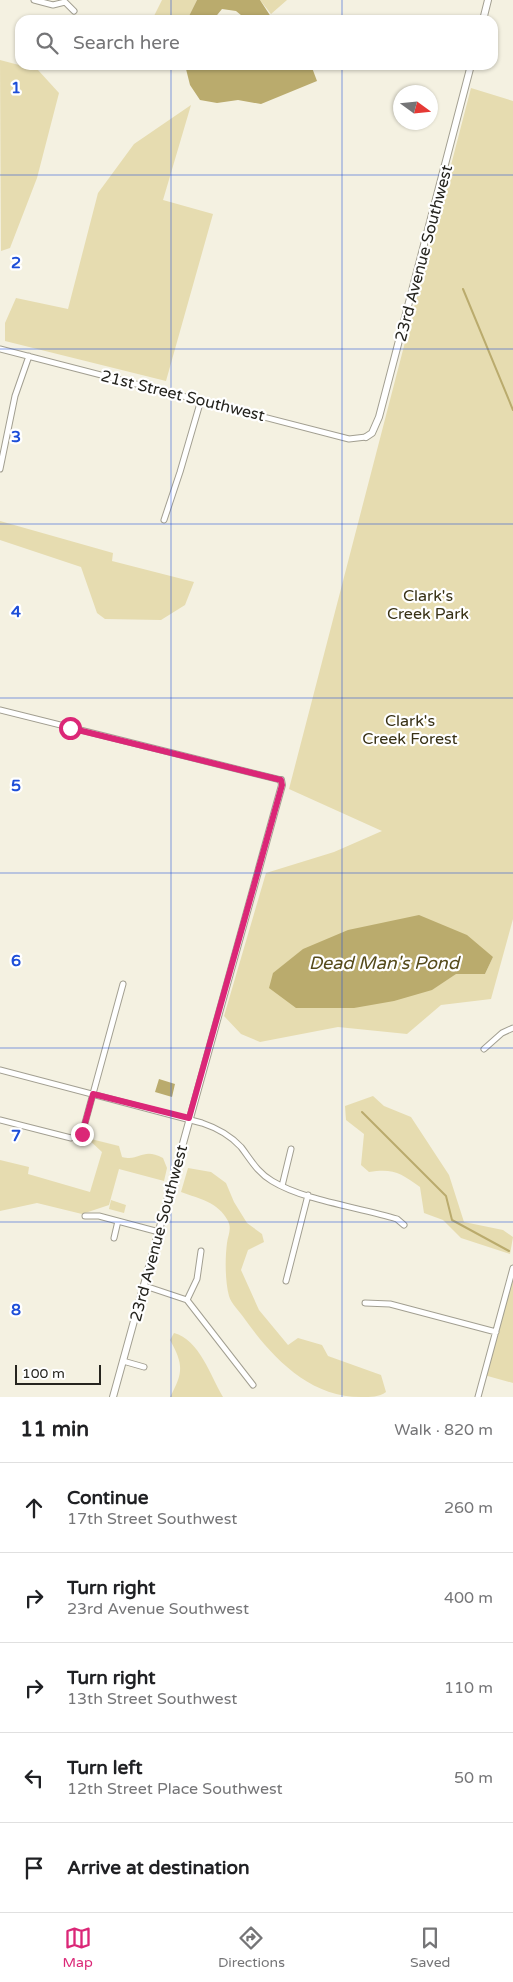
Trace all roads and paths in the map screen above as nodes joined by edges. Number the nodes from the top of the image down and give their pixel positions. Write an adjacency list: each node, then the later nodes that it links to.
1 (34, 0): 3 (street)
2 (488, 0): 5 (street)
3 (65, 1): 4 (street)
4 (74, 11)
5 (484, 15)
6 (470, 70): 10 (street, 23rd Avenue Southwest)
7 (0, 349): 8 (street, 21st Street Southwest)
8 (29, 356): 9 (street, 21st Street Southwest); 11 (street)
9 (201, 400): 10 (street, 21st Street Southwest); 12 (street)
10 (366, 437)
11 (0, 469)
12 (164, 520)
13 (0, 710): 14 (street)
14 (281, 780): 20 (street, 23rd Avenue Southwest)
15 (123, 984): 19 (street)
16 (513, 1028): 17 (street)
17 (484, 1049)
18 (0, 1070): 19 (street)
19 (93, 1094): 20 (street); 21 (street)
20 (189, 1118): 23 (street); 28 (street, 23rd Avenue Southwest)
21 (0, 1120)
22 (291, 1149): 23 (street)
23 (282, 1186): 24 (street)
24 (308, 1195): 27 (street); 32 (street)
25 (85, 1216): 26 (street)
26 (118, 1221): 28 (street); 29 (street)
27 (404, 1224)
28 (159, 1232): 33 (street, 23rd Avenue Southwest)
29 (114, 1238)
30 (201, 1251): 34 (street)
31 (513, 1268): 36 (street)
32 (286, 1281)
33 (145, 1286): 34 (street); 37 (street, 23rd Avenue Southwest)
34 (186, 1300): 39 (street)
35 (365, 1303): 36 (street)
36 (496, 1332): 41 (street)
37 (123, 1361): 38 (street); 40 (street, 23rd Avenue Southwest)
38 (144, 1367)
39 (253, 1385)
40 (113, 1397)
41 (478, 1397)

